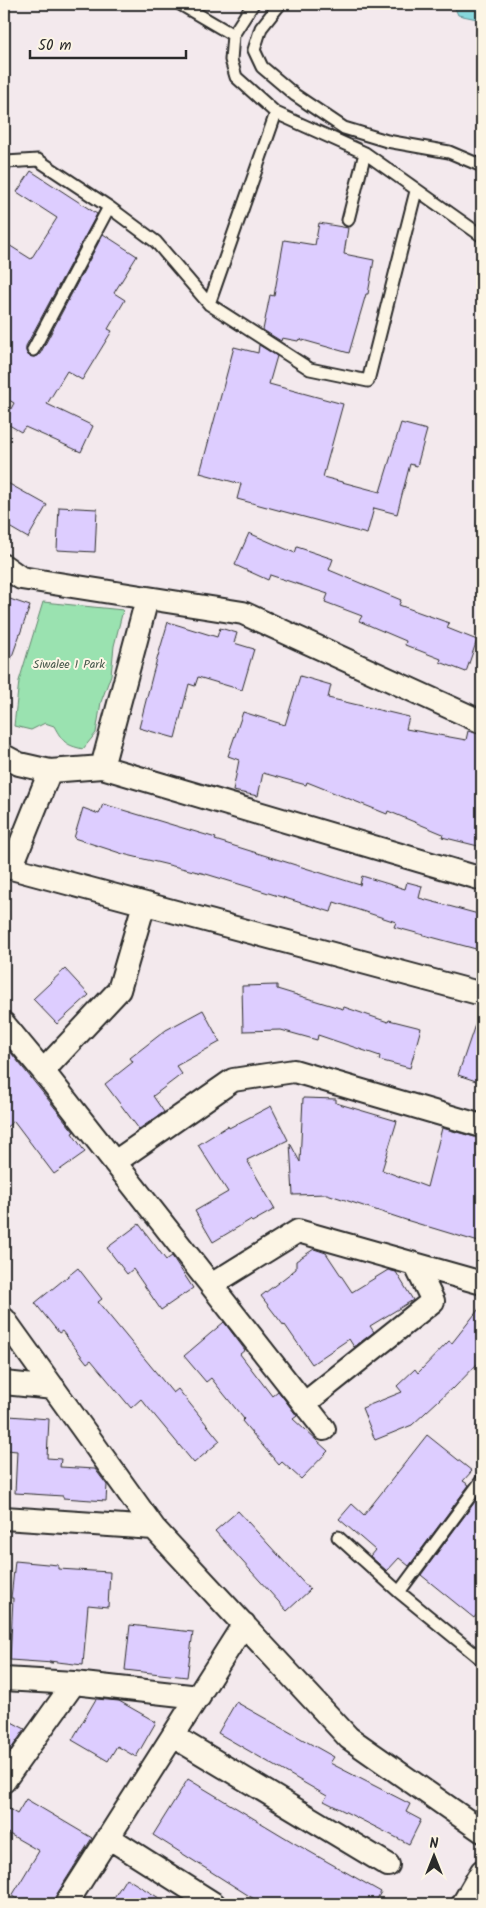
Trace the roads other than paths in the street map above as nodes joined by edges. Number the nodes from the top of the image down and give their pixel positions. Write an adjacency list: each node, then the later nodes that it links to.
1 (180, 4): 4 (lane)
2 (253, 4): 4 (lane)
3 (280, 4): 8 (lane)
4 (233, 35): 5 (lane)
5 (276, 112): 6 (lane); 13 (lane)
6 (365, 153): 9 (lane); 11 (lane)
7 (4, 166): 10 (lane)
8 (482, 166)
9 (416, 191): 12 (lane); 13 (lane)
10 (109, 207): 13 (lane); 14 (lane)
11 (348, 220)
12 (482, 236)
13 (210, 304)
14 (33, 350)
15 (4, 566): 16 (street)
16 (147, 598): 17 (street); 19 (street)
17 (482, 722)
18 (4, 756): 20 (street)
19 (102, 767): 20 (street); 22 (street)
20 (50, 771): 21 (street)
21 (7, 867): 23 (street)
22 (482, 879)
23 (144, 904): 24 (street); 26 (street)
24 (482, 994)
25 (4, 1024): 26 (street)
26 (43, 1071): 28 (street)
27 (482, 1126): 28 (street)
28 (115, 1162): 31 (street)
29 (415, 1264): 30 (street); 31 (street); 35 (street)
30 (482, 1283)
31 (211, 1285): 35 (street)
32 (4, 1318): 34 (street)
33 (4, 1382): 34 (street)
34 (54, 1388): 39 (street)
35 (304, 1404): 36 (street)
36 (324, 1429)
37 (482, 1480): 41 (lane)
38 (4, 1518): 39 (street)
39 (154, 1528): 42 (street)
40 (338, 1537): 41 (lane)
41 (399, 1592): 43 (lane)
42 (244, 1624): 46 (street); 49 (street)
43 (482, 1660)
44 (4, 1679): 45 (street)
45 (74, 1683): 46 (street); 48 (street)
46 (199, 1697): 47 (street)
47 (173, 1736): 50 (street); 51 (street)
48 (4, 1781)
49 (482, 1831)
50 (108, 1838): 53 (street); 54 (street)
51 (388, 1866)
52 (482, 1871): 55 (street)
53 (66, 1904)
54 (214, 1904)
55 (463, 1904)

